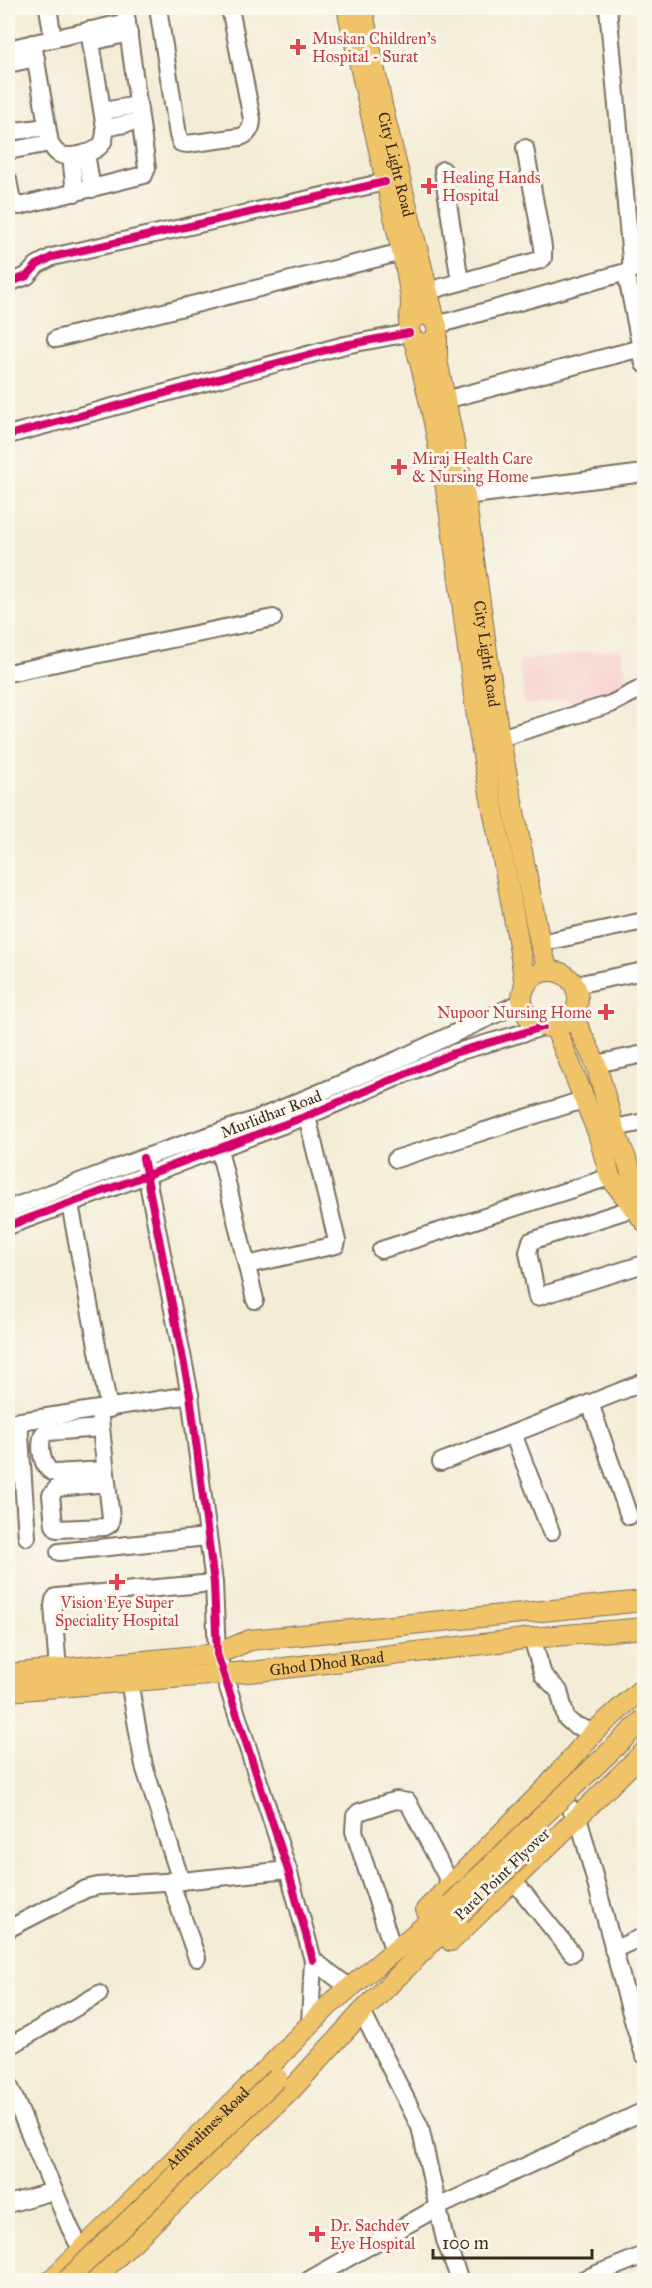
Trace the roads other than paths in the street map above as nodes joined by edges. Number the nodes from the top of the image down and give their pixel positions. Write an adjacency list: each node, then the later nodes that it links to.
1 (48, 8): 10 (street)
2 (59, 8): 10 (street)
3 (158, 8): 4 (street)
4 (230, 8)
5 (346, 8): 23 (main road)
6 (362, 8): 29 (main road, City Light Road)
7 (608, 8): 26 (street)
8 (127, 21): 9 (street); 14 (street)
9 (90, 36): 10 (street); 15 (street)
10 (58, 37): 12 (street)
11 (8, 49): 12 (street)
12 (35, 50): 13 (street); 17 (street)
13 (8, 64)
14 (139, 113): 15 (street); 24 (street)
15 (104, 120): 20 (street)
16 (8, 132): 17 (street)
17 (48, 135): 19 (street); 20 (street)
18 (525, 148): 27 (street)
19 (8, 150)
20 (78, 154): 24 (street)
21 (443, 170): 27 (street)
22 (8, 180): 24 (street)
23 (385, 182): 25 (main road); 28 (street)
24 (83, 191)
25 (402, 252): 31 (main road); 32 (street)
26 (634, 268): 30 (street); 33 (street)
27 (460, 282): 29 (street)
28 (8, 283)
29 (428, 291): 30 (main road, City Light Road)
30 (436, 327): 31 (main road); 34 (main road, City Light Road)
31 (411, 332): 35 (street); 47 (main road)
32 (56, 339)
33 (643, 356): 34 (street)
34 (445, 400): 37 (main road, City Light Road)
35 (8, 435)
36 (645, 473): 37 (street)
37 (465, 496): 41 (main road, City Light Road)
38 (273, 618): 39 (street)
39 (8, 673)
40 (645, 687): 41 (street)
41 (500, 738): 43 (main road, City Light Road)
42 (645, 921): 43 (street)
43 (540, 943): 44 (main road, City Light Road)
44 (548, 971): 46 (main road); 47 (main road)
45 (645, 971): 46 (street)
46 (575, 985): 48 (main road)
47 (524, 994): 49 (main road); 57 (street, Murlidhar Road)
48 (573, 1016): 49 (main road); 51 (main road)
49 (549, 1027): 52 (main road); 53 (street, Murlidhar Road)
50 (645, 1054): 51 (street)
51 (596, 1064): 55 (main road)
52 (586, 1099): 58 (street); 60 (main road)
53 (307, 1116): 56 (street, Murlidhar Road); 67 (street)
54 (645, 1122): 55 (street)
55 (614, 1128): 63 (main road)
56 (219, 1149): 59 (street, Murlidhar Road); 67 (street)
57 (143, 1158): 59 (street); 62 (street, Murlidhar Road)
58 (396, 1159)
59 (146, 1176): 61 (street, Murlidhar Road); 70 (street)
60 (610, 1177): 63 (main road); 65 (street)
61 (70, 1204): 64 (street, Murlidhar Road); 72 (street)
62 (8, 1209)
63 (642, 1210): 66 (street)
64 (8, 1226)
65 (381, 1250)
66 (645, 1264)
67 (247, 1265): 68 (street)
68 (255, 1300)
69 (645, 1382): 71 (street)
70 (190, 1395): 72 (street); 80 (street)
71 (590, 1403): 75 (street); 77 (street)
72 (104, 1409): 73 (street); 74 (street)
73 (13, 1422): 79 (street)
74 (101, 1428): 74 (street)
75 (513, 1434): 76 (street); 78 (street)
76 (441, 1462)
77 (629, 1516)
78 (551, 1532)
79 (27, 1537)
80 (207, 1537): 81 (street); 82 (street)
81 (59, 1552)
82 (214, 1583): 87 (street); 88 (street)
83 (645, 1601): 87 (main road, Ghod Dhod Road)
84 (645, 1612): 87 (main road)
85 (645, 1628): 86 (main road, Ghod Dhod Road)
86 (532, 1638): 87 (main road, Ghod Dhod Road); 94 (street)
87 (225, 1658): 88 (main road); 90 (main road, Ghod Dhod Road); 99 (street)
88 (58, 1670): 89 (main road)
89 (8, 1674)
90 (129, 1681): 92 (main road, Ghod Dhod Road); 100 (street)
91 (645, 1687): 94 (main road)
92 (8, 1691)
93 (645, 1719): 102 (main road, Parel Point Flyover, bridge)
94 (594, 1732): 97 (main road)
95 (645, 1738): 102 (main road, Parel Point Flyover, bridge)
96 (645, 1752): 98 (main road)
97 (548, 1786): 98 (street); 102 (main road)
98 (578, 1816): 101 (main road); 106 (street)
99 (288, 1870): 100 (street); 109 (street)
100 (175, 1881): 103 (street); 108 (street)
101 (514, 1881): 107 (street); 110 (main road)
102 (454, 1901): 105 (main road); 105 (street); 110 (main road, Parel Point Flyover); 111 (main road, Parel Point Flyover)
103 (8, 1929)
104 (645, 1936): 106 (street)
105 (392, 1946): 111 (main road)
106 (613, 1950): 115 (street)
107 (572, 1953)
108 (197, 1958)
109 (313, 1960): 111 (street); 116 (street)
110 (395, 1980): 114 (main road, Parel Point Flyover)
111 (356, 1983): 113 (main road, Athwalines Road)
112 (99, 1994): 117 (street)
113 (333, 2001): 116 (main road, Athwalines Road); 129 (main road, bridge)
114 (362, 2012): 123 (street); 126 (main road, Athwalines Road)
115 (638, 2014): 118 (street)
116 (310, 2024): 124 (main road, Athwalines Road)
117 (8, 2047)
118 (645, 2055)
119 (8, 2083): 121 (street)
120 (645, 2111): 123 (street)
121 (54, 2191): 122 (street); 124 (street)
122 (8, 2204)
123 (438, 2207): 127 (street); 130 (street)
124 (82, 2251): 126 (street); 128 (main road, Athwalines Road)
125 (645, 2255): 131 (street)
126 (98, 2276)
127 (313, 2279)
128 (51, 2280)
129 (67, 2280)
130 (460, 2280)
131 (582, 2280)

